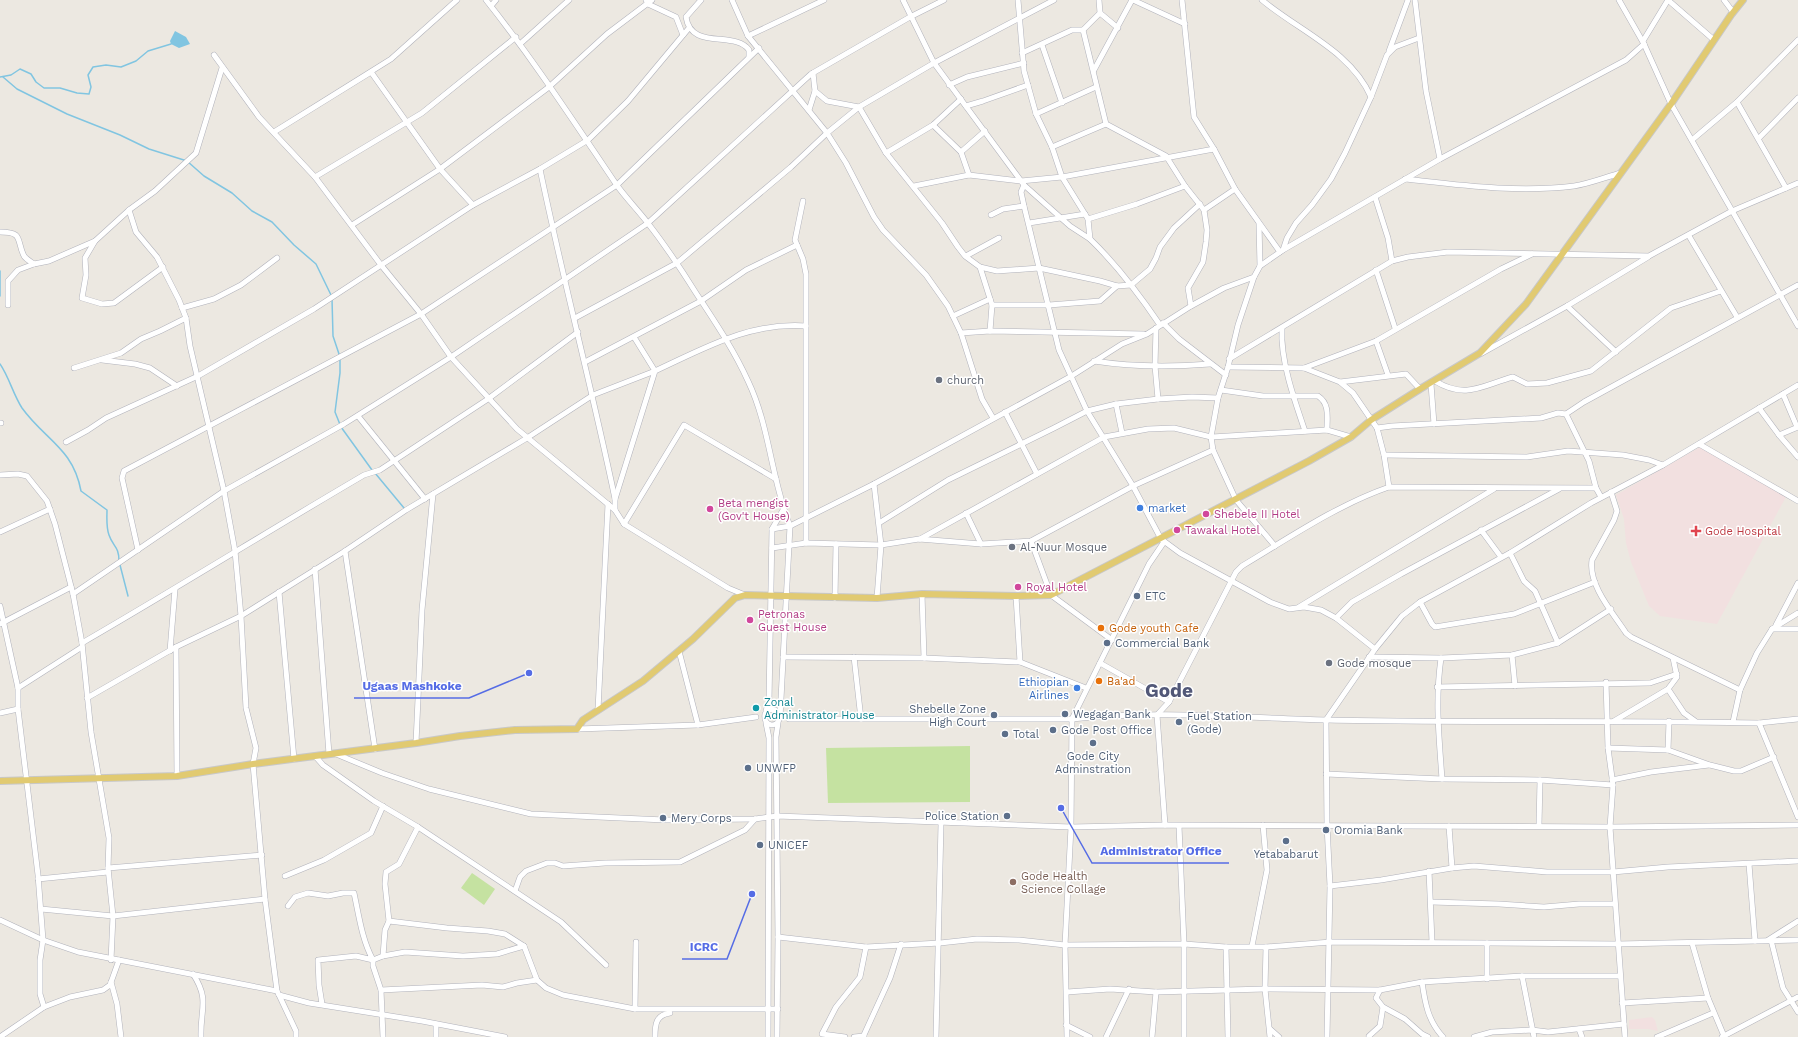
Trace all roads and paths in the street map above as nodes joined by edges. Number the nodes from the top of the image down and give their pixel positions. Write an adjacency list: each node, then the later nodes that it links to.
1 (457, 0): 50 (street)
2 (486, 0): 23 (street)
3 (496, 0): 23 (street)
4 (569, 0): 39 (street)
5 (700, 0): 29 (street)
6 (732, 0): 33 (street)
7 (824, 0): 33 (street)
8 (903, 0): 26 (street)
9 (944, 0): 26 (street)
10 (1018, 0): 27 (street)
11 (1054, 0): 27 (street)
12 (1099, 0): 25 (street)
13 (1133, 0): 28 (street); 30 (street)
14 (1182, 0): 28 (street)
15 (1262, 0): 58 (street)
16 (1408, 0): 43 (street)
17 (1415, 0): 35 (street)
18 (1619, 0): 38 (street)
19 (1668, 0): 36 (street); 38 (street)
20 (1724, 0): 24 (street)
21 (1743, 0): 24 (main road)
22 (649, 1): 32 (street); 54 (street)
23 (491, 6): 34 (street)
24 (1734, 12): 36 (main road)
25 (1100, 13): 30 (street); 31 (street)
26 (910, 16): 46 (street); 51 (street)
27 (1019, 17): 42 (street); 46 (street)
28 (1185, 24): 78 (street)
29 (689, 28): 32 (street); 45 (street)
30 (1118, 28): 49 (street)
31 (1083, 30): 40 (street); 49 (street)
32 (683, 35): 75 (street)
33 (748, 36): 41 (street)
34 (516, 37): 39 (street); 68 (street)
35 (1419, 38): 43 (street); 82 (street)
36 (1714, 40): 63 (main road)
37 (1798, 40): 61 (street)
38 (1643, 43): 63 (street); 82 (street)
39 (520, 44): 54 (street)
40 (1042, 45): 42 (street); 62 (street)
41 (759, 48): 45 (street); 56 (street)
42 (1022, 53): 47 (street)
43 (1388, 53): 58 (street)
44 (214, 55): 48 (street)
45 (749, 56): 92 (street)
46 (934, 63): 52 (street); 65 (street)
47 (1024, 63): 52 (street); 53 (street)
48 (222, 68): 72 (street); 102 (street)
49 (1094, 70): 55 (street)
50 (371, 72): 68 (street); 72 (street)
51 (813, 73): 56 (street); 57 (street)
52 (948, 85): 60 (street)
53 (1028, 85): 64 (street); 67 (street)
54 (549, 87): 75 (street); 83 (street)
55 (1096, 87): 62 (street); 69 (street)
56 (793, 90): 66 (street); 108 (street)
57 (815, 91): 65 (street); 66 (street)
58 (1371, 97): 119 (street)
59 (1798, 98): 74 (street)
60 (961, 99): 64 (street); 70 (street)
61 (1737, 102): 74 (street); 76 (street)
62 (1062, 103): 67 (street)
63 (1672, 104): 76 (street); 85 (main road)
64 (966, 106): 71 (street)
65 (859, 107): 73 (street); 80 (street)
66 (809, 110): 73 (street)
67 (1036, 114): 77 (street)
68 (406, 123): 83 (street); 87 (street)
69 (1106, 124): 77 (street); 81 (street)
70 (932, 125): 79 (street); 80 (street)
71 (985, 131): 79 (street); 90 (street)
72 (274, 132): 87 (street)
73 (827, 133): 126 (street); 150 (street)
74 (1759, 138): 95 (street)
75 (588, 140): 84 (street); 92 (street)
76 (1692, 140): 104 (street)
77 (1052, 147): 88 (street)
78 (1214, 149): 81 (street); 96 (street)
79 (961, 152): 86 (street)
80 (886, 153): 93 (street)
81 (1166, 156): 88 (street); 94 (street)
82 (1440, 159): 89 (street)
83 (440, 169): 100 (street); 111 (street)
84 (540, 169): 100 (street); 112 (street)
85 (1621, 173): 89 (street); 121 (main road)
86 (969, 175): 90 (street); 93 (street)
87 (315, 177): 111 (street)
88 (1062, 177): 90 (street); 106 (street)
89 (1405, 179): 97 (street)
90 (1022, 183): 101 (street); 107 (street)
91 (1798, 183): 95 (street)
92 (617, 185): 108 (street); 112 (street)
93 (914, 186): 122 (street)
94 (1185, 186): 99 (street); 106 (street)
95 (1786, 188): 104 (street)
96 (1235, 189): 103 (street); 110 (street)
97 (1375, 197): 119 (street); 125 (street)
98 (803, 201): 118 (street)
99 (1200, 204): 103 (street); 136 (street)
100 (473, 205): 128 (street)
101 (1024, 206): 105 (street); 109 (street)
102 (129, 210): 117 (street); 130 (street)
103 (1204, 210): 146 (street)
104 (1732, 211): 114 (street); 140 (street)
105 (991, 215)
106 (1086, 216): 107 (street); 116 (street)
107 (1063, 219): 109 (street); 116 (street)
108 (648, 223): 126 (street); 135 (street)
109 (1029, 223): 132 (street)
110 (1259, 223): 119 (street); 129 (street)
111 (352, 225): 128 (street)
112 (552, 228): 135 (street); 149 (street)
113 (0, 232): 127 (street)
114 (1689, 236): 123 (street); 139 (street)
115 (999, 238): 122 (street)
116 (1090, 239): 136 (street)
117 (95, 241): 127 (street); 130 (street)
118 (797, 245): 142 (street); 155 (street)
119 (1281, 251): 129 (street)
120 (1533, 253): 121 (street); 125 (street); 157 (street)
121 (1562, 253): 123 (street); 168 (main road)
122 (966, 256): 131 (street)
123 (1649, 256): 147 (street)
124 (277, 258): 148 (street)
125 (1392, 261): 133 (street)
126 (676, 263): 142 (street); 153 (street)
127 (34, 264): 143 (street)
128 (381, 265): 149 (street); 183 (street)
129 (1260, 266): 134 (street)
130 (163, 267): 148 (street)
131 (980, 267): 132 (street); 141 (street)
132 (1039, 268): 138 (street); 145 (street)
133 (1376, 270): 157 (street); 158 (street)
134 (1254, 277): 146 (street); 171 (street)
135 (565, 278): 153 (street); 169 (street)
136 (1132, 285): 138 (street); 154 (street)
137 (1798, 285): 140 (street)
138 (1117, 286): 145 (street)
139 (1721, 291): 151 (street); 167 (street)
140 (1780, 294): 151 (street); 156 (street)
141 (990, 299): 144 (street); 150 (street)
142 (701, 300): 164 (street); 165 (street)
143 (8, 305)
144 (992, 305): 145 (street); 159 (street)
145 (1049, 305): 162 (street)
146 (1191, 306): 154 (street)
147 (1567, 306): 167 (street); 168 (street)
148 (182, 308): 152 (street)
149 (421, 314): 169 (street); 207 (street)
150 (953, 316): 161 (street)
151 (1737, 317): 201 (street)
152 (186, 318): 170 (street); 183 (street)
153 (575, 318): 160 (street)
154 (1160, 325): 163 (street); 174 (street); 175 (street)
155 (806, 326): 165 (street); 248 (street)
156 (1798, 326)
157 (1395, 328): 166 (street)
158 (1282, 329): 171 (street); 178 (street)
159 (990, 331): 161 (street); 162 (street)
160 (578, 332): 173 (street); 195 (street)
161 (961, 333): 203 (street)
162 (1055, 333): 163 (street); 184 (street)
163 (1147, 334): 172 (street)
164 (634, 337): 173 (street); 180 (street)
165 (726, 338): 180 (street); 228 (street)
166 (1376, 340): 179 (street); 182 (street)
167 (1616, 352): 186 (street)
168 (1480, 354): 186 (main road)
169 (451, 357): 195 (street); 202 (street)
170 (100, 359): 177 (street); 188 (street)
171 (1229, 359): 176 (street)
172 (1093, 360): 175 (street); 184 (street)
173 (585, 362): 192 (street)
174 (1210, 364): 175 (street); 181 (street)
175 (1155, 366): 196 (street)
176 (1228, 367): 178 (street); 181 (street)
177 (74, 368)
178 (1286, 368): 179 (street); 193 (street)
179 (1304, 368): 185 (street)
180 (656, 371): 192 (street); 240 (street)
181 (1226, 375): 190 (street)
182 (1388, 375): 185 (street); 189 (street)
183 (198, 376): 188 (street); 207 (street)
184 (1070, 377): 199 (street); 200 (street)
185 (1340, 382): 204 (street)
186 (1433, 383): 189 (main road); 205 (street)
187 (1798, 385): 191 (street)
188 (177, 386): 217 (street)
189 (1420, 389): 204 (main road)
190 (1221, 390): 193 (street); 194 (street)
191 (1783, 394): 198 (street); 206 (street)
192 (593, 395): 216 (street); 240 (street)
193 (1293, 396): 209 (street); 210 (street)
194 (1218, 398): 196 (street); 214 (street)
195 (488, 399): 216 (street); 224 (street)
196 (1158, 399): 197 (street)
197 (1116, 404): 199 (street); 211 (street)
198 (1759, 408): 212 (street); 218 (street)
199 (1087, 411): 213 (street); 219 (street)
200 (1005, 412): 203 (street); 219 (street)
201 (1566, 414): 205 (street); 221 (street)
202 (358, 416): 224 (street); 235 (street)
203 (993, 418): 229 (street)
204 (1371, 420): 208 (street); 215 (main road)
205 (1434, 424): 208 (street)
206 (1798, 427): 212 (street)
207 (208, 428): 235 (street); 265 (street)
208 (1376, 428): 222 (street)
209 (1327, 430): 210 (street); 215 (street)
210 (1305, 432): 214 (street)
211 (1122, 433): 213 (street); 214 (street)
212 (1779, 436): 223 (street)
213 (1104, 437): 226 (street); 230 (street)
214 (1212, 437): 220 (street)
215 (1351, 437): 241 (main road)
216 (528, 438): 237 (street); 243 (street)
217 (66, 442)
218 (1699, 444): 225 (street); 242 (street)
219 (1022, 445): 226 (street); 249 (street)
220 (1213, 450): 230 (street); 241 (street)
221 (1584, 452): 222 (street); 225 (street); 234 (street)
222 (1384, 455): 231 (street)
223 (1798, 457)
224 (393, 461): 239 (street); 266 (street)
225 (1662, 465): 236 (street)
226 (1037, 474): 247 (street)
227 (0, 475): 244 (street)
228 (776, 479): 246 (street); 250 (street)
229 (874, 484): 248 (street); 249 (street)
230 (1133, 486): 256 (street); 257 (street)
231 (1389, 488): 232 (street); 263 (street)
232 (1494, 488): 233 (street); 289 (street)
233 (1560, 488): 234 (street); 253 (street)
234 (1596, 488): 238 (street)
235 (224, 491): 265 (street); 266 (street)
236 (1611, 492): 238 (street); 272 (street)
237 (433, 494): 239 (street); 346 (street)
238 (1601, 497): 268 (street)
239 (425, 499): 267 (street)
240 (615, 499): 245 (street)
241 (1236, 500): 256 (main road); 263 (street)
242 (1798, 501)
243 (608, 504): 245 (street); 324 (street)
244 (50, 509): 254 (street); 274 (street)
245 (616, 510): 250 (street)
246 (783, 510): 251 (street); 252 (street)
247 (966, 512): 255 (street); 260 (street)
248 (807, 518): 251 (street); 258 (street)
249 (879, 523): 261 (street)
250 (624, 524): 279 (street)
251 (790, 526): 252 (street); 262 (street)
252 (772, 529): 264 (street)
253 (1481, 530): 269 (street); 293 (street)
254 (0, 532)
255 (919, 539): 260 (street); 261 (street)
256 (1163, 540): 271 (street); 281 (main road); 297 (street)
257 (1031, 541): 260 (street); 281 (street)
258 (806, 543): 259 (street); 262 (street)
259 (836, 544): 261 (street); 284 (street)
260 (981, 544)
261 (880, 545): 285 (street)
262 (790, 546): 264 (street); 283 (street)
263 (1275, 546): 271 (street)
264 (772, 548): 280 (street)
265 (138, 550): 277 (street)
266 (236, 550): 275 (street); 292 (street)
267 (345, 551): 270 (street); 348 (street)
268 (1510, 553): 269 (street); 287 (street)
269 (1501, 557): 286 (street)
270 (316, 569): 276 (street); 350 (street)
271 (1232, 580): 289 (street); 322 (street)
272 (1595, 582): 287 (street); 290 (street)
273 (1798, 583): 295 (street)
274 (71, 587): 277 (street); 294 (street)
275 (175, 589): 299 (street); 302 (street)
276 (279, 592): 292 (street); 354 (street)
277 (73, 594): 299 (street)
278 (922, 594): 282 (main road); 285 (main road); 308 (street)
279 (745, 595): 280 (main road); 303 (main road)
280 (771, 595): 283 (main road); 326 (street)
281 (1051, 595): 282 (main road); 297 (street)
282 (1016, 596): 311 (street)
283 (786, 597): 284 (main road); 305 (street)
284 (835, 598): 285 (main road)
285 (877, 598)
286 (1420, 602): 287 (street); 301 (street)
287 (1540, 605): 298 (street)
288 (0, 606): 294 (street)
289 (1298, 607): 293 (street)
290 (1611, 610): 298 (street); 310 (street)
291 (1798, 613): 295 (street)
292 (241, 616): 300 (street); 355 (street)
293 (1336, 618): 301 (street)
294 (2, 623): 317 (street)
295 (1774, 627): 296 (street); 320 (street)
296 (1798, 629)
297 (1112, 640): 312 (street)
298 (1558, 643): 304 (street)
299 (82, 645): 317 (street); 321 (street)
300 (176, 647): 302 (street); 358 (street)
301 (1375, 649): 307 (street)
302 (170, 651): 321 (street)
303 (679, 651): 324 (main road); 344 (street)
304 (1512, 655): 309 (street); 315 (street)
305 (783, 657): 306 (street); 327 (street)
306 (854, 657): 308 (street); 331 (street)
307 (1368, 657): 309 (street); 334 (street)
308 (924, 658): 311 (street)
309 (1442, 658): 316 (street)
310 (1673, 658): 313 (street); 320 (street)
311 (1020, 662): 318 (street)
312 (1100, 663): 318 (street); 322 (street)
313 (1677, 674): 314 (street); 319 (street)
314 (1606, 682): 315 (street); 339 (street)
315 (1515, 686): 316 (street)
316 (1437, 687): 336 (street)
317 (18, 688): 323 (street)
318 (1086, 688): 332 (street)
319 (1668, 689): 340 (street); 341 (street)
320 (1740, 690): 342 (street)
321 (87, 698): 359 (street)
322 (1169, 702): 328 (street)
323 (18, 709): 325 (street); 361 (street)
324 (598, 710): 345 (main road)
325 (0, 713)
326 (766, 713): 327 (street); 329 (street); 335 (street)
327 (779, 714): 330 (street); 338 (street)
328 (1157, 715): 332 (street); 334 (street); 371 (street)
329 (756, 717): 335 (street); 344 (street)
330 (789, 719): 331 (street); 338 (street)
331 (861, 719): 332 (street)
332 (1072, 719): 379 (street)
333 (1798, 719): 343 (street)
334 (1326, 720): 336 (street); 357 (street)
335 (765, 721): 338 (street); 367 (street)
336 (1437, 721): 339 (street); 360 (street)
337 (1669, 721): 340 (street); 341 (street); 349 (street)
338 (778, 722): 366 (street)
339 (1607, 722): 340 (street); 347 (street)
340 (1613, 722)
341 (1696, 722): 342 (street)
342 (1733, 722): 343 (street)
343 (1759, 723): 353 (street)
344 (698, 725): 345 (street)
345 (577, 729): 346 (main road)
346 (416, 743): 348 (main road)
347 (1608, 748): 349 (street); 364 (street)
348 (375, 749): 351 (main road)
349 (1668, 750): 356 (street)
350 (329, 754): 351 (main road); 352 (main road)
351 (336, 754): 369 (street)
352 (315, 756): 354 (main road); 365 (street)
353 (1774, 757): 356 (street); 368 (street)
354 (294, 759): 355 (main road)
355 (253, 764): 358 (main road); 383 (street)
356 (1710, 765): 364 (street)
357 (1326, 774): 360 (street); 373 (street)
358 (177, 776): 359 (main road)
359 (100, 778): 361 (main road); 387 (street)
360 (1442, 779): 362 (street)
361 (27, 780): 363 (main road); 391 (street)
362 (1540, 780): 364 (street); 374 (street)
363 (0, 781)
364 (1613, 783): 380 (street)
365 (383, 806): 376 (street); 390 (street)
366 (777, 816): 367 (street); 370 (street); 382 (street)
367 (768, 817): 369 (street); 381 (street)
368 (1798, 817)
369 (755, 819): 393 (street)
370 (941, 824): 379 (street); 413 (street)
371 (1165, 824): 377 (street); 379 (street)
372 (1262, 825): 373 (street); 377 (street); 421 (street)
373 (1327, 825): 378 (street); 392 (street)
374 (1539, 825): 378 (street); 380 (street)
375 (1798, 825): 380 (street)
376 (418, 826): 393 (street); 403 (street)
377 (1179, 826): 417 (street)
378 (1449, 826): 386 (street)
379 (1071, 827): 419 (street)
380 (1610, 827): 389 (street)
381 (768, 853): 382 (street); 400 (street)
382 (778, 853): 401 (street)
383 (262, 855): 387 (street); 394 (street)
384 (1798, 861): 385 (street)
385 (1749, 864): 389 (street); 409 (street)
386 (1452, 868): 388 (street); 389 (street)
387 (108, 870): 391 (street); 399 (street)
388 (1429, 871): 392 (street); 395 (street)
389 (1613, 872): 396 (street)
390 (285, 876)
391 (38, 879): 398 (street)
392 (1330, 886): 411 (street)
393 (515, 890): 429 (street)
394 (265, 898): 399 (street); 446 (street)
395 (1431, 902): 396 (street); 412 (street)
396 (1615, 904): 418 (street)
397 (288, 906): 428 (street)
398 (40, 909): 399 (street); 406 (street)
399 (113, 916): 426 (street)
400 (770, 919): 401 (street); 457 (street)
401 (778, 919): 405 (street)
402 (0, 920): 406 (street)
403 (389, 921): 420 (street); 425 (street)
404 (1798, 922): 407 (street)
405 (778, 937): 422 (street); 455 (street)
406 (43, 940): 426 (street); 452 (street)
407 (1769, 940): 408 (street); 409 (street); 449 (street)
408 (1798, 940)
409 (1755, 941): 415 (street)
410 (636, 942): 454 (street)
411 (1330, 942): 412 (street); 424 (street); 437 (street)
412 (1432, 942): 414 (street)
413 (940, 943): 416 (street); 419 (street); 484 (street)
414 (1487, 943): 418 (street); 433 (street)
415 (1692, 943): 418 (street); 448 (street)
416 (901, 944): 422 (street); 469 (street)
417 (1184, 944): 419 (street); 423 (street); 441 (street)
418 (1618, 944): 432 (street)
419 (1065, 945): 444 (street)
420 (524, 946): 425 (street); 434 (street)
421 (1252, 946): 423 (street); 424 (street)
422 (866, 947): 482 (street)
423 (1226, 947): 442 (street)
424 (1266, 947): 439 (street)
425 (383, 956): 428 (street)
426 (111, 960): 427 (street)
427 (119, 960): 430 (street); 435 (street)
428 (373, 960): 440 (street); 450 (street)
429 (606, 965)
430 (193, 974): 446 (street); 474 (street)
431 (1522, 976): 432 (street); 433 (street); 466 (street)
432 (1620, 976): 451 (street)
433 (1487, 978): 436 (street)
434 (537, 980): 440 (street); 454 (street)
435 (111, 982): 452 (street); 473 (street)
436 (1422, 982): 443 (street); 494 (street)
437 (1329, 988): 439 (street); 443 (street); 470 (street)
438 (1129, 989): 444 (street); 445 (street); 487 (street)
439 (1265, 989): 442 (street); 464 (street)
440 (381, 990): 460 (street)
441 (1184, 990): 442 (street); 445 (street); 489 (street)
442 (1227, 990): 490 (street)
443 (1380, 990): 453 (street)
444 (1067, 992): 463 (street)
445 (1156, 992): 488 (street)
446 (278, 993): 450 (street); 475 (street)
447 (1798, 997): 449 (street)
448 (1708, 998): 451 (street); 459 (street)
449 (1791, 1001): 458 (street); 500 (street)
450 (322, 1004): 460 (street)
451 (1622, 1004): 462 (street)
452 (44, 1007): 472 (street)
453 (1382, 1007): 471 (street); 493 (street)
454 (635, 1009): 456 (street)
455 (778, 1009): 457 (street); 481 (street)
456 (681, 1010): 457 (street); 479 (street)
457 (768, 1010): 480 (street)
458 (1798, 1012)
459 (1713, 1013): 499 (street); 500 (street)
460 (383, 1014): 461 (street); 476 (street)
461 (436, 1024): 467 (street); 477 (street)
462 (1624, 1024): 465 (street); 498 (street)
463 (1066, 1025): 485 (street); 486 (street)
464 (1270, 1028): 491 (street); 492 (street)
465 (1580, 1029): 466 (street); 497 (street)
466 (1532, 1030): 468 (street); 496 (street)
467 (485, 1035): 478 (street)
468 (1494, 1035): 495 (street)
469 (863, 1036): 483 (street)
470 (1327, 1036)
471 (1369, 1036)
472 (0, 1037)
473 (121, 1037)
474 (200, 1037)
475 (296, 1037)
476 (383, 1037)
477 (436, 1037)
478 (505, 1037)
479 (655, 1037)
480 (768, 1037)
481 (777, 1037)
482 (845, 1037)
483 (854, 1037)
484 (936, 1037)
485 (1067, 1037)
486 (1090, 1037)
487 (1106, 1037)
488 (1152, 1037)
489 (1184, 1037)
490 (1228, 1037)
491 (1270, 1037)
492 (1279, 1037)
493 (1428, 1037)
494 (1443, 1037)
495 (1474, 1037)
496 (1534, 1037)
497 (1582, 1037)
498 (1625, 1037)
499 (1657, 1037)
500 (1723, 1037)

